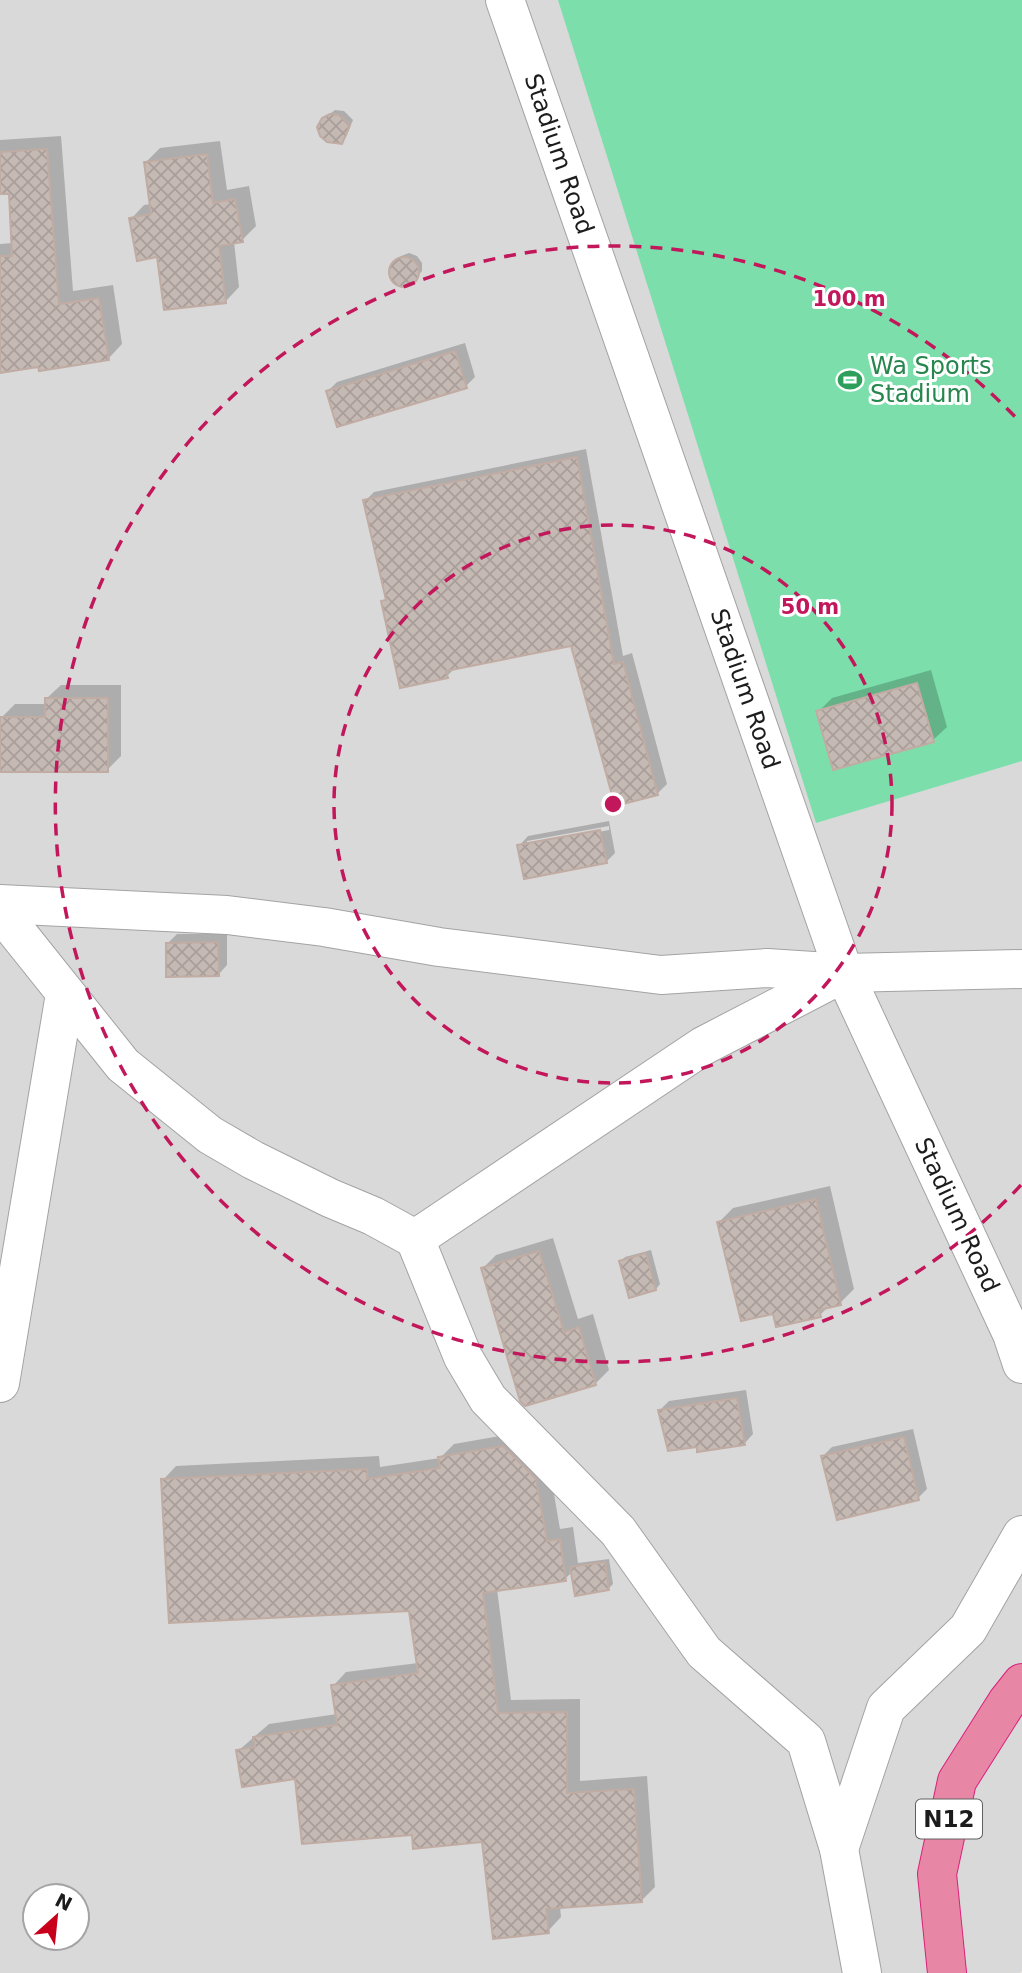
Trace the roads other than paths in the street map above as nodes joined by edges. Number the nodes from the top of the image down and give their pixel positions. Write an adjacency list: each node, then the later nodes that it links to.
1 (505, 0): 5 (street, Stadium Road)
2 (0, 904): 5 (street)
3 (0, 911): 6 (street)
4 (1022, 969): 5 (street)
5 (844, 973): 7 (street); 8 (street, Stadium Road)
6 (65, 994): 7 (street); 9 (street)
7 (415, 1240): 12 (street)
8 (1022, 1364)
9 (0, 1383)
10 (1022, 1535): 12 (street)
11 (1022, 1683): 14 (highway, N12)
12 (839, 1849): 13 (street)
13 (862, 1973)
14 (947, 1973)

